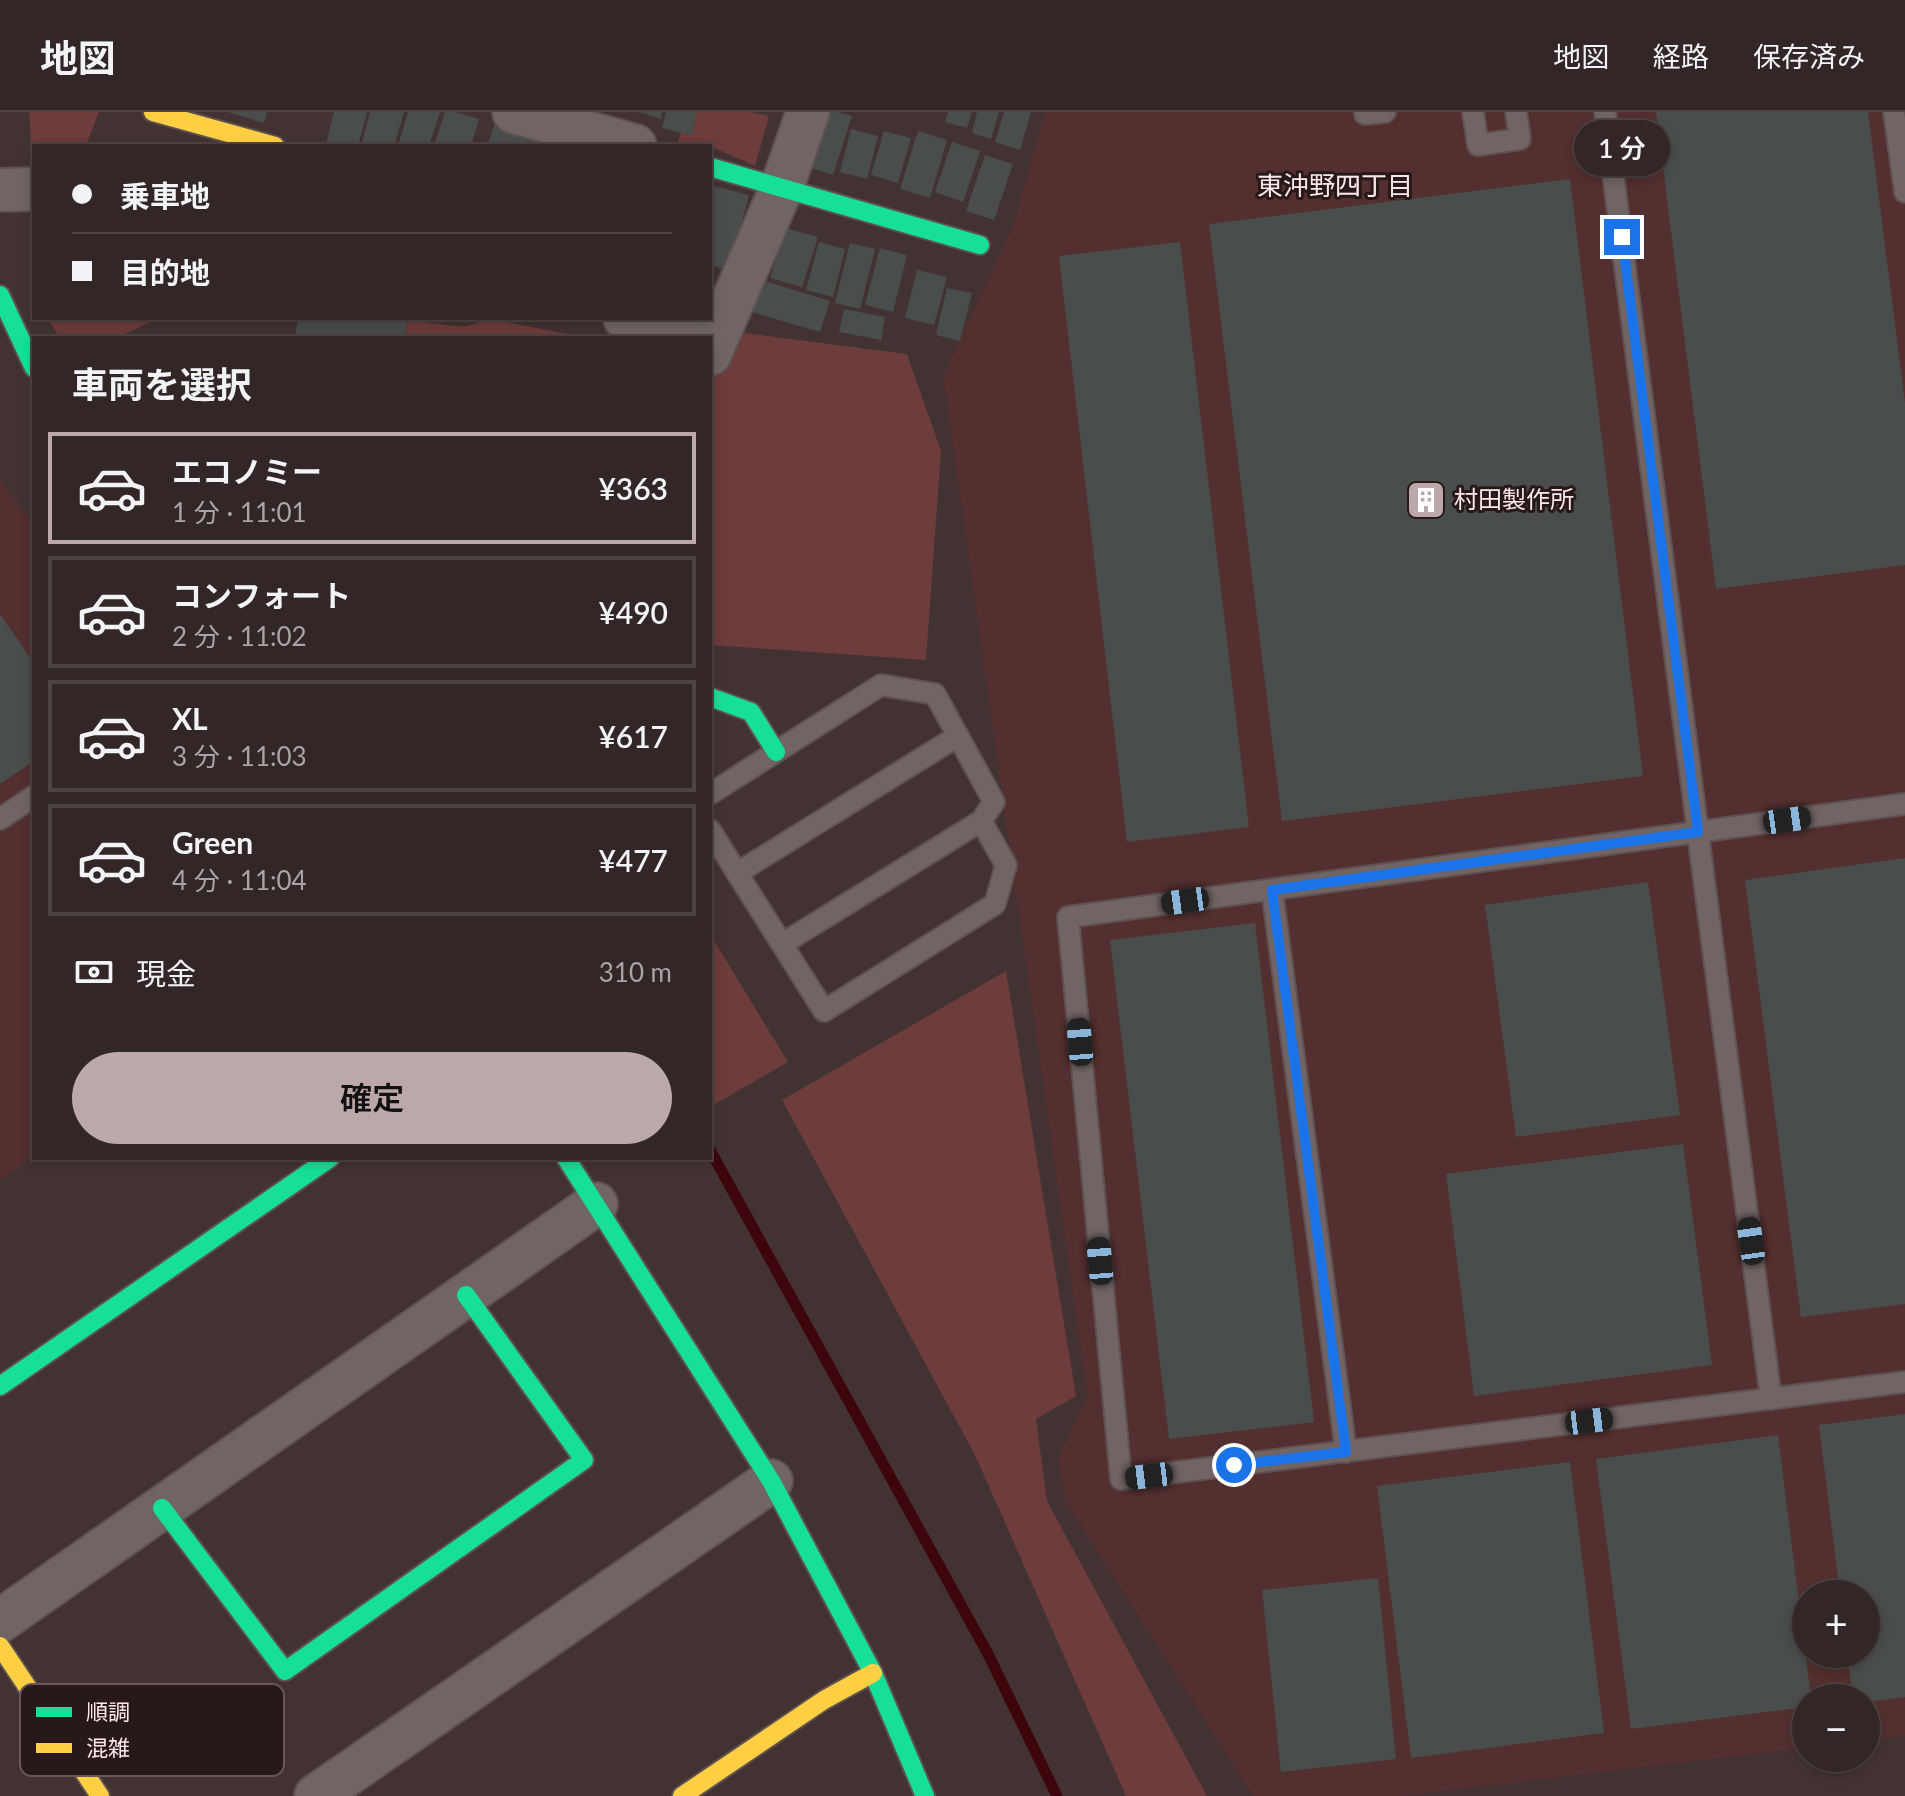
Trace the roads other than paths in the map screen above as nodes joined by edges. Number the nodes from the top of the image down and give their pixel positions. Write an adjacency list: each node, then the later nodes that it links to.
1 (153, 112): 9 (street)
2 (514, 112): 8 (street)
3 (808, 112): 12 (street)
4 (1473, 112): 5 (lane)
5 (1516, 112)
6 (1605, 112): 30 (lane)
7 (1894, 112): 13 (lane)
8 (570, 137): 10 (street)
9 (268, 144)
10 (621, 144)
11 (712, 168): 12 (street)
12 (782, 187): 16 (street); 20 (street)
13 (1905, 188)
14 (32, 189): 15 (street)
15 (0, 190)
16 (980, 245)
17 (0, 295): 21 (street)
18 (632, 320): 19 (street)
19 (689, 336)
20 (714, 343)
21 (32, 364)
22 (712, 698): 24 (street)
23 (958, 736): 24 (lane); 29 (lane); 32 (lane)
24 (776, 752): 25 (lane)
25 (712, 793)
26 (32, 797): 28 (lane)
27 (1905, 804): 30 (lane)
28 (0, 819)
29 (981, 821): 34 (lane); 34 (lane)
30 (1698, 832): 33 (lane); 41 (lane)
31 (712, 833): 32 (lane)
32 (737, 873): 34 (lane)
33 (1272, 890): 42 (lane); 42 (lane)
34 (782, 944)
35 (327, 1160): 40 (street)
36 (567, 1160): 37 (street)
37 (596, 1204): 38 (street); 43 (street)
38 (466, 1295): 44 (street); 44 (street)
39 (1905, 1382): 41 (lane)
40 (0, 1386)
41 (1771, 1399): 42 (lane)
42 (1346, 1452)
43 (771, 1481): 47 (street); 51 (street)
44 (162, 1508): 45 (street)
45 (0, 1621)
46 (0, 1646): 48 (street)
47 (873, 1673): 52 (street); 53 (street)
48 (25, 1684)
49 (87, 1776): 50 (street)
50 (100, 1796)
51 (316, 1796)
52 (682, 1796)
53 (925, 1796)

